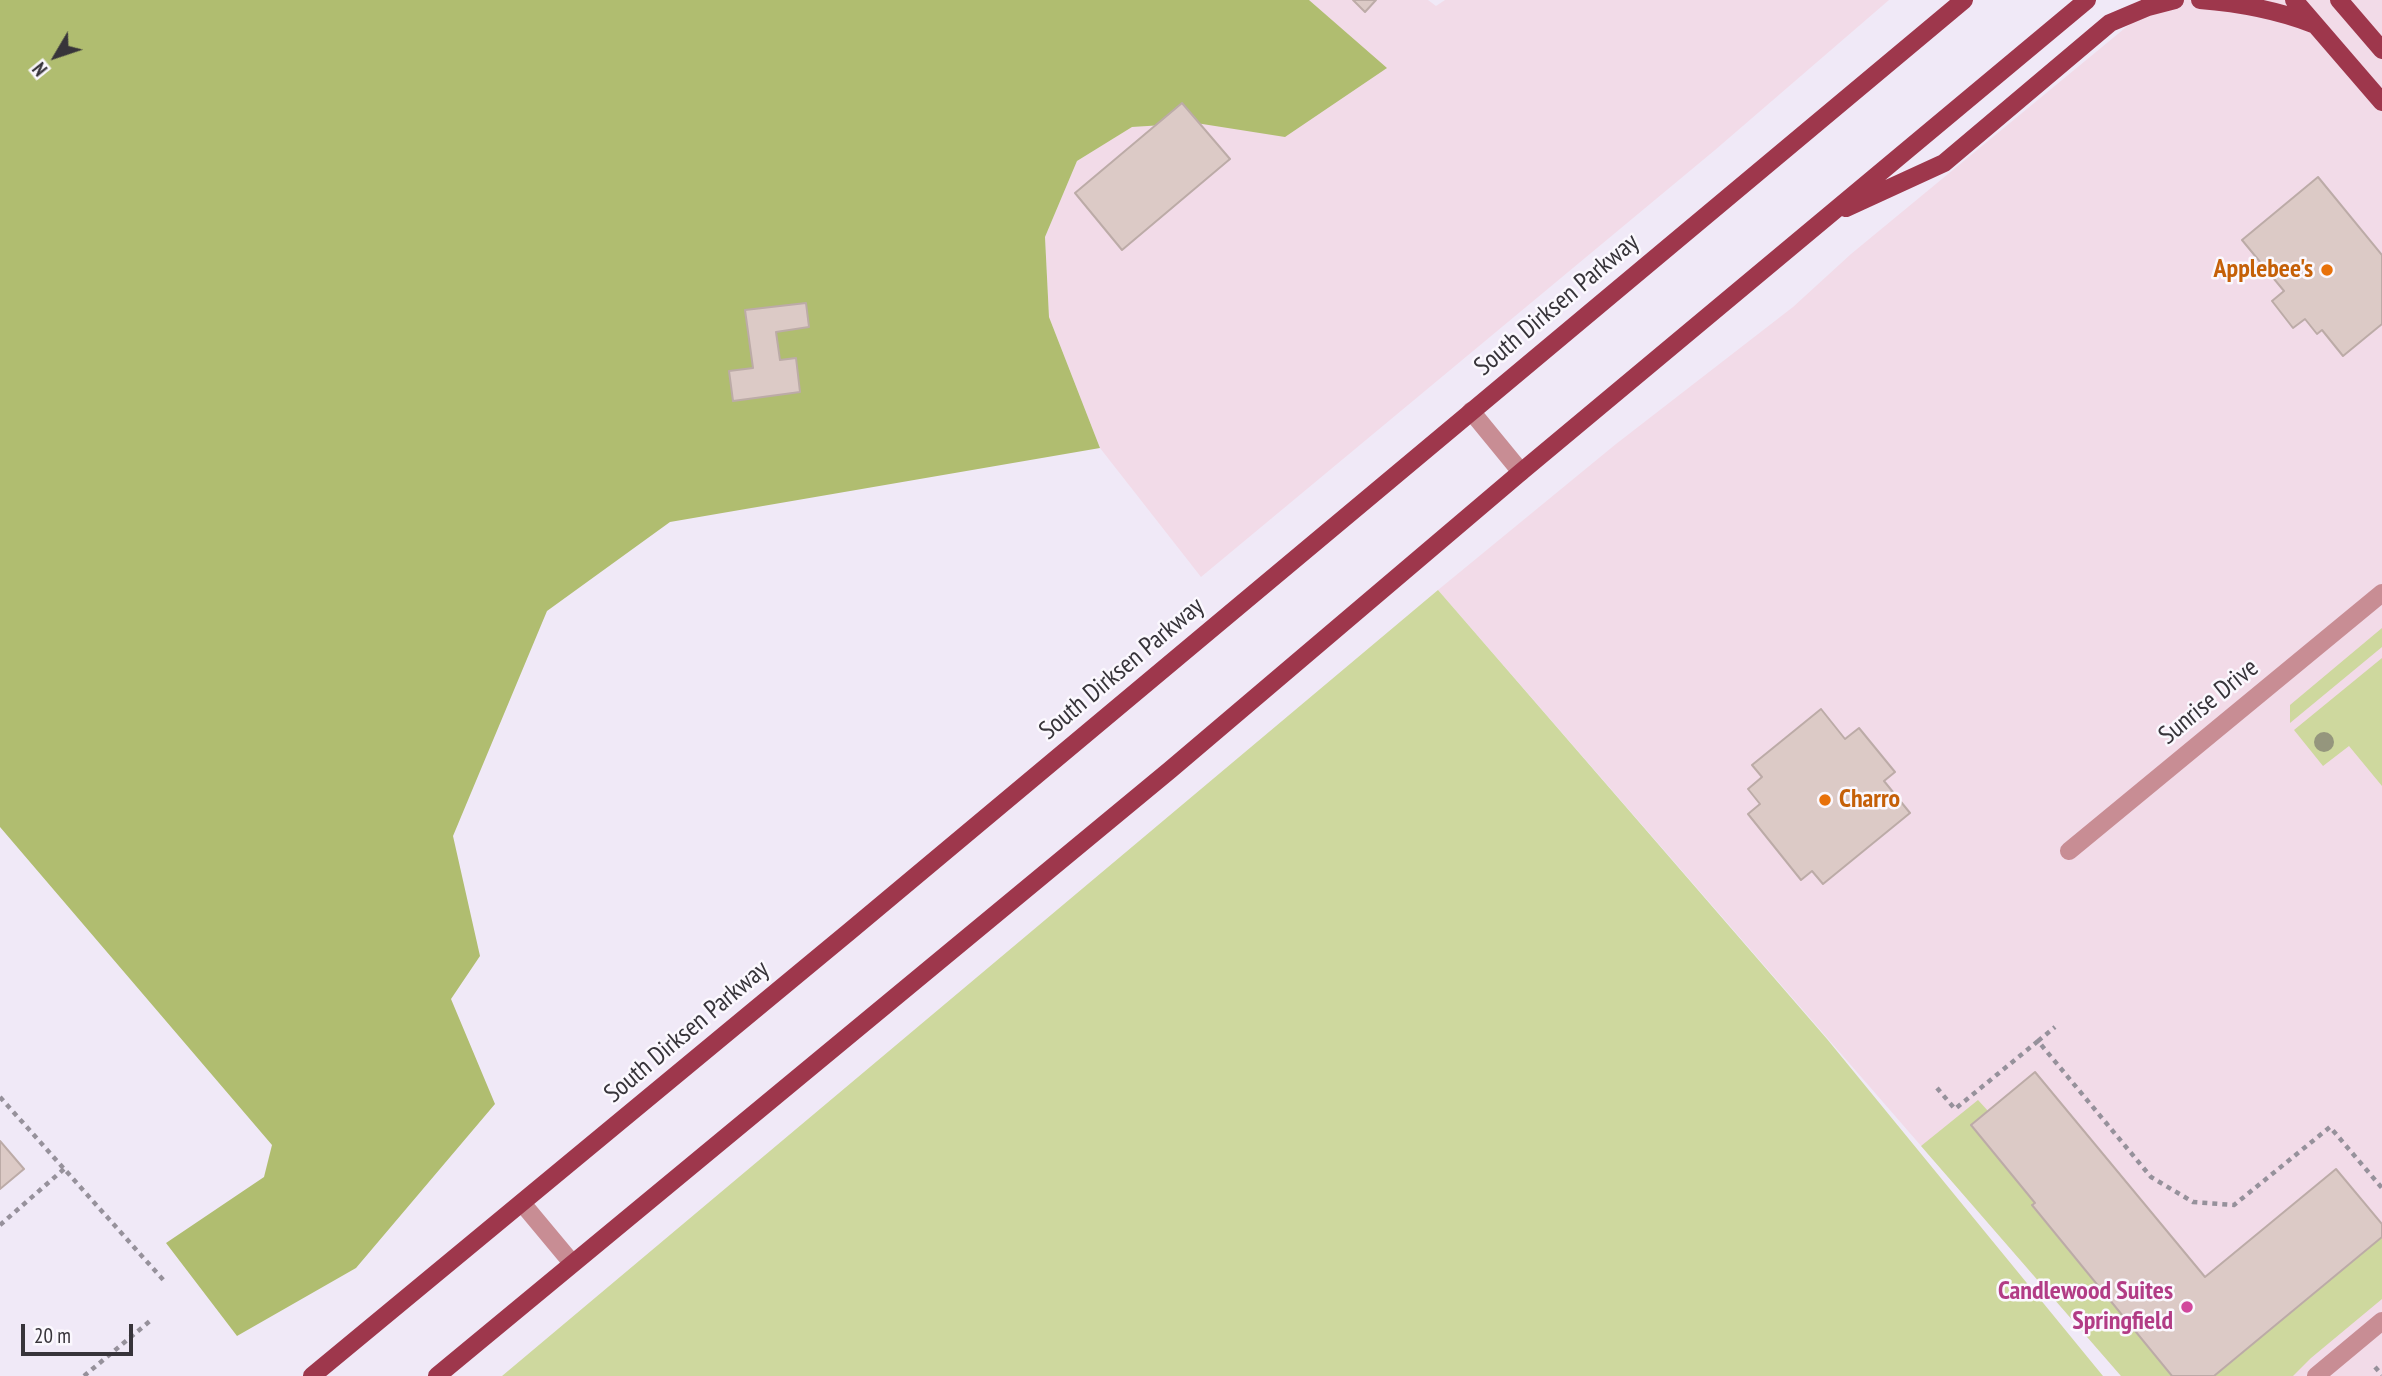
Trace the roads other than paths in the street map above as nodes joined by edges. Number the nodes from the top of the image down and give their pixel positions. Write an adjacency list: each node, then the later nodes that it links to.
1 (1964, 0): 11 (main road, South Dirksen Parkway)
2 (2087, 0): 10 (main road)
3 (2175, 0): 10 (main road)
4 (2200, 0): 7 (main road)
5 (2294, 0): 7 (main road)
6 (2339, 0): 8 (main road)
7 (2314, 24): 9 (main road)
8 (2382, 50)
9 (2382, 102)
10 (1824, 219): 12 (main road)
11 (1471, 411): 12 (street); 15 (main road, South Dirksen Parkway)
12 (1521, 472): 16 (main road)
13 (2382, 593): 14 (street, Sunrise Drive)
14 (2068, 851)
15 (522, 1203): 16 (street); 18 (main road, South Dirksen Parkway)
16 (572, 1263): 19 (main road)
17 (2382, 1321): 20 (street)
18 (313, 1376)
19 (437, 1376)
20 (2316, 1376)

